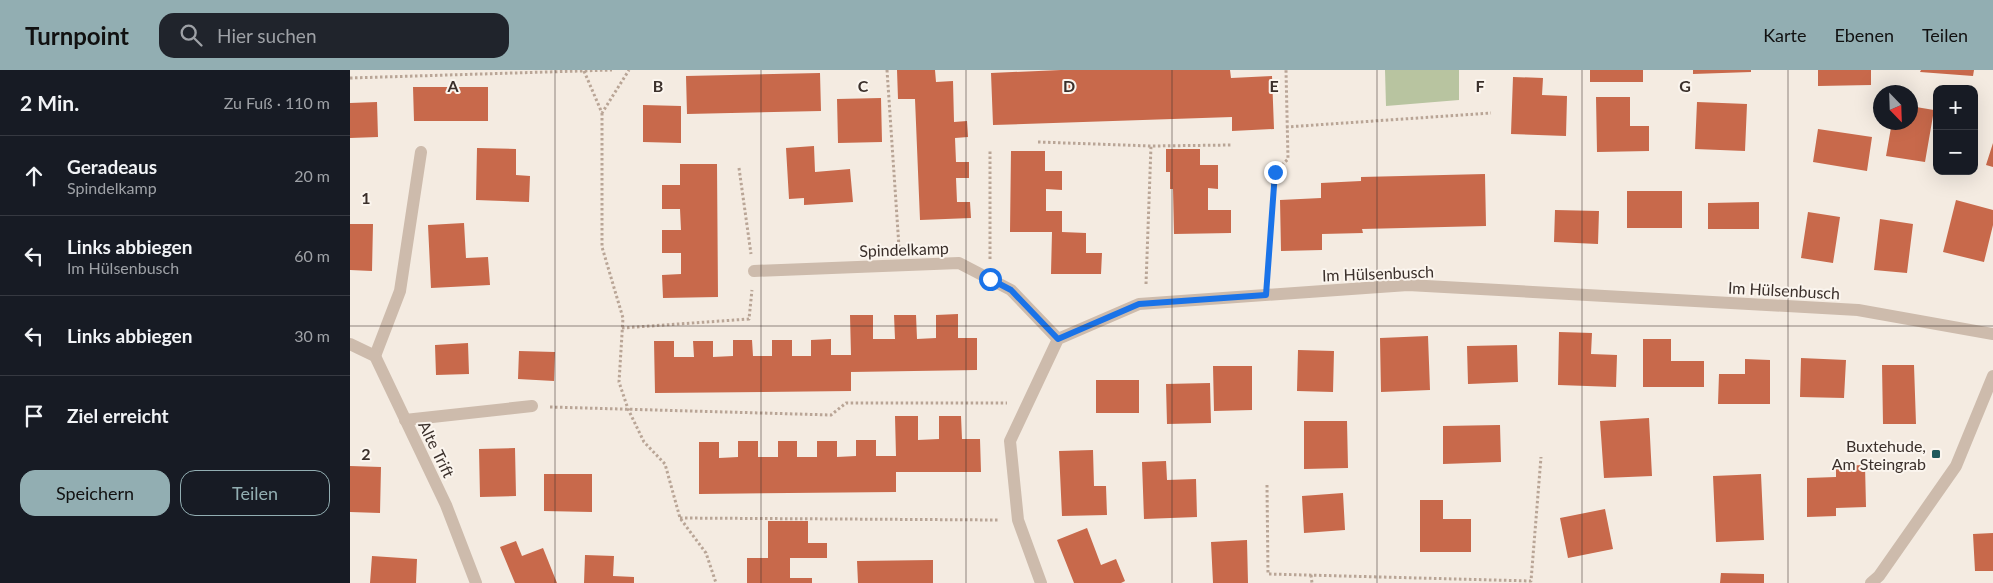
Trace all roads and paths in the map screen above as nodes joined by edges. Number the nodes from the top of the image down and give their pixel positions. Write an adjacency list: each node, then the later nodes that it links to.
1 (612, 70): 5 (path)
2 (629, 70): 7 (path)
3 (887, 70): 16 (path)
4 (1286, 70): 9 (path)
5 (584, 71): 6 (path); 7 (path)
6 (350, 78)
7 (602, 113): 21 (path)
8 (1491, 113): 9 (path)
9 (1286, 127): 19 (path)
10 (1038, 142): 11 (path)
11 (1151, 146): 12 (path); 20 (path)
12 (1231, 146)
13 (990, 150): 18 (path)
14 (421, 152): 25 (street)
15 (739, 168): 17 (path)
16 (900, 265): 17 (street, Spindelkamp); 18 (street, Spindelkamp)
17 (754, 271): 21 (path)
18 (990, 279): 23 (street, Spindelkamp)
19 (1266, 295): 20 (street, Im Hülsenbusch); 22 (street, Im Hülsenbusch)
20 (1139, 304): 23 (street, Im Hülsenbusch)
21 (622, 328): 29 (path)
22 (1993, 334)
23 (1058, 339): 27 (street)
24 (350, 344): 25 (street)
25 (375, 356): 30 (street, Alte Trift)
26 (1993, 376): 40 (street)
27 (1028, 402): 29 (path); 34 (street)
28 (532, 406): 29 (path); 30 (street)
29 (628, 410): 33 (path)
30 (405, 420): 36 (street, Alte Trift)
31 (1541, 457): 35 (path)
32 (1267, 485): 35 (path)
33 (680, 518): 34 (path); 37 (path)
34 (1018, 520): 38 (street)
35 (1311, 575): 39 (path)
36 (476, 583)
37 (716, 583)
38 (1040, 583)
39 (1312, 583)
40 (1870, 583)

